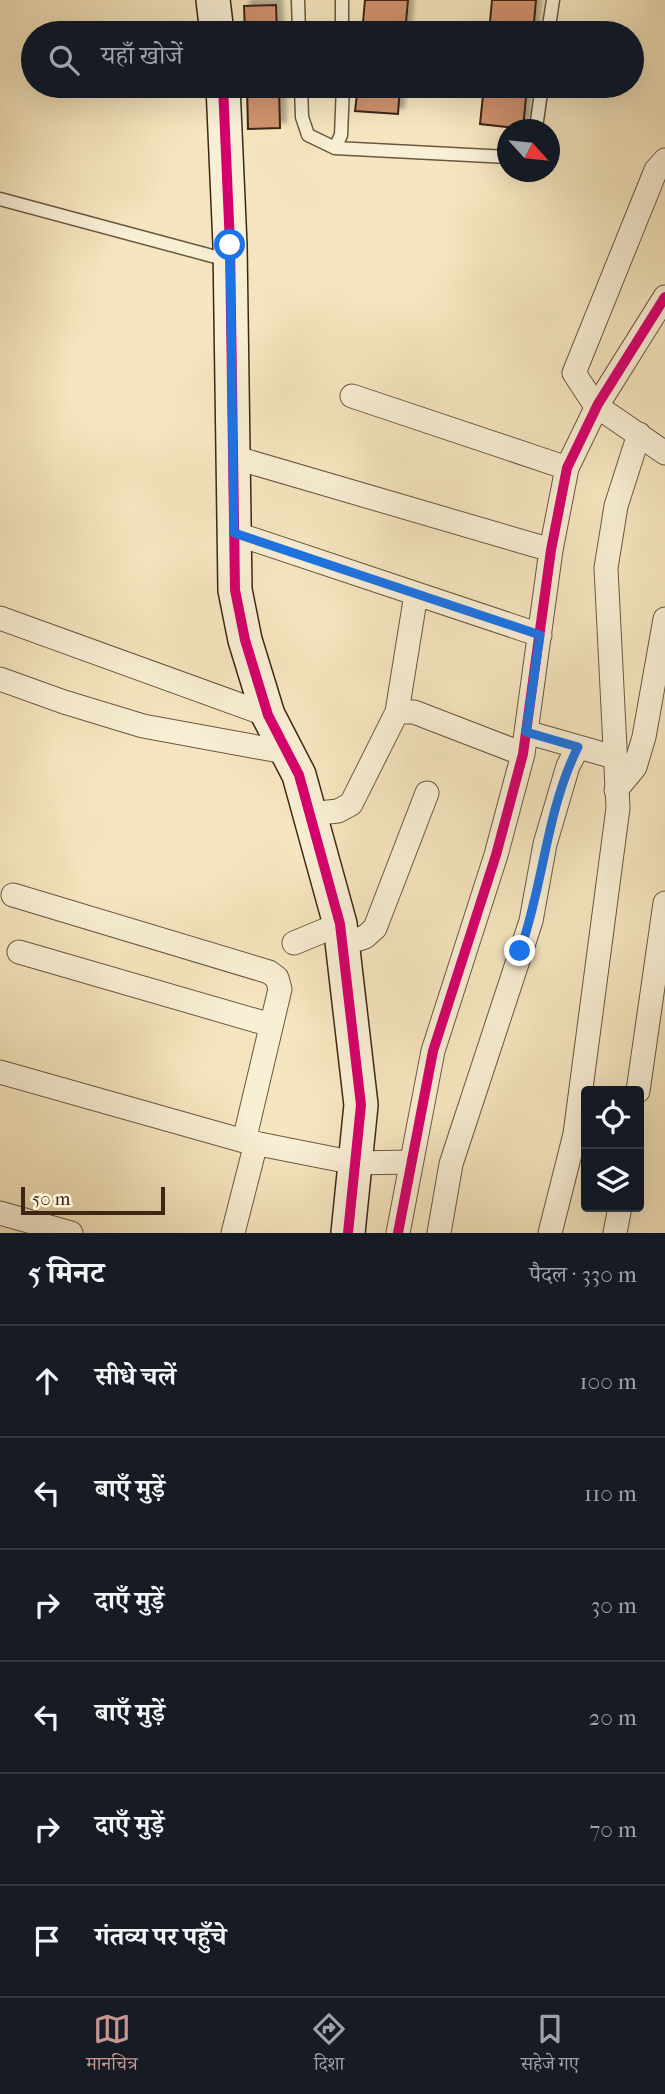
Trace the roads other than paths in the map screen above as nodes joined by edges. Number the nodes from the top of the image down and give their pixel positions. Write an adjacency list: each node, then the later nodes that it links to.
1 (212, 0): 5 (street)
2 (298, 0): 6 (lane)
3 (342, 0): 7 (lane)
4 (553, 0): 8 (lane)
5 (215, 21)
6 (299, 21)
7 (342, 21)
8 (550, 21)
9 (223, 98): 18 (street)
10 (301, 98): 14 (lane)
11 (343, 98): 14 (lane)
12 (540, 98): 13 (lane)
13 (537, 119)
14 (335, 148): 15 (lane)
15 (497, 156)
16 (665, 160): 21 (street)
17 (0, 199): 18 (lane)
18 (230, 261): 24 (street)
19 (665, 297): 21 (street)
20 (352, 396): 25 (street)
21 (598, 404): 22 (street); 25 (street)
22 (639, 434): 23 (street); 39 (street)
23 (665, 453)
24 (233, 457): 26 (street); 27 (street)
25 (567, 468): 27 (street)
26 (234, 533): 28 (street); 34 (street)
27 (551, 550): 31 (street)
28 (416, 594): 31 (street); 33 (street)
29 (0, 618): 34 (street)
30 (665, 619): 35 (street)
31 (540, 635): 36 (street)
32 (0, 678): 38 (street)
33 (397, 712): 36 (street); 42 (street)
34 (268, 715): 38 (street)
35 (654, 739): 40 (street)
36 (524, 743): 37 (street); 52 (street)
37 (578, 747): 39 (street); 60 (street)
38 (290, 753): 42 (street)
39 (614, 757): 40 (street)
40 (616, 790): 61 (street)
41 (427, 793): 45 (street)
42 (310, 814): 45 (street)
43 (13, 895): 48 (street)
44 (665, 903): 50 (street)
45 (342, 934): 46 (street); 53 (street)
46 (294, 943)
47 (19, 952): 48 (street)
48 (271, 1024): 51 (street)
49 (0, 1072): 51 (street)
50 (639, 1086)
51 (250, 1142): 53 (street); 57 (street)
52 (410, 1162): 53 (street); 59 (street)
53 (355, 1163): 58 (street)
54 (619, 1212): 62 (street)
55 (0, 1213): 56 (street)
56 (71, 1233)
57 (233, 1233)
58 (348, 1233)
59 (398, 1233)
60 (439, 1233)
61 (550, 1233)
62 (615, 1233)

